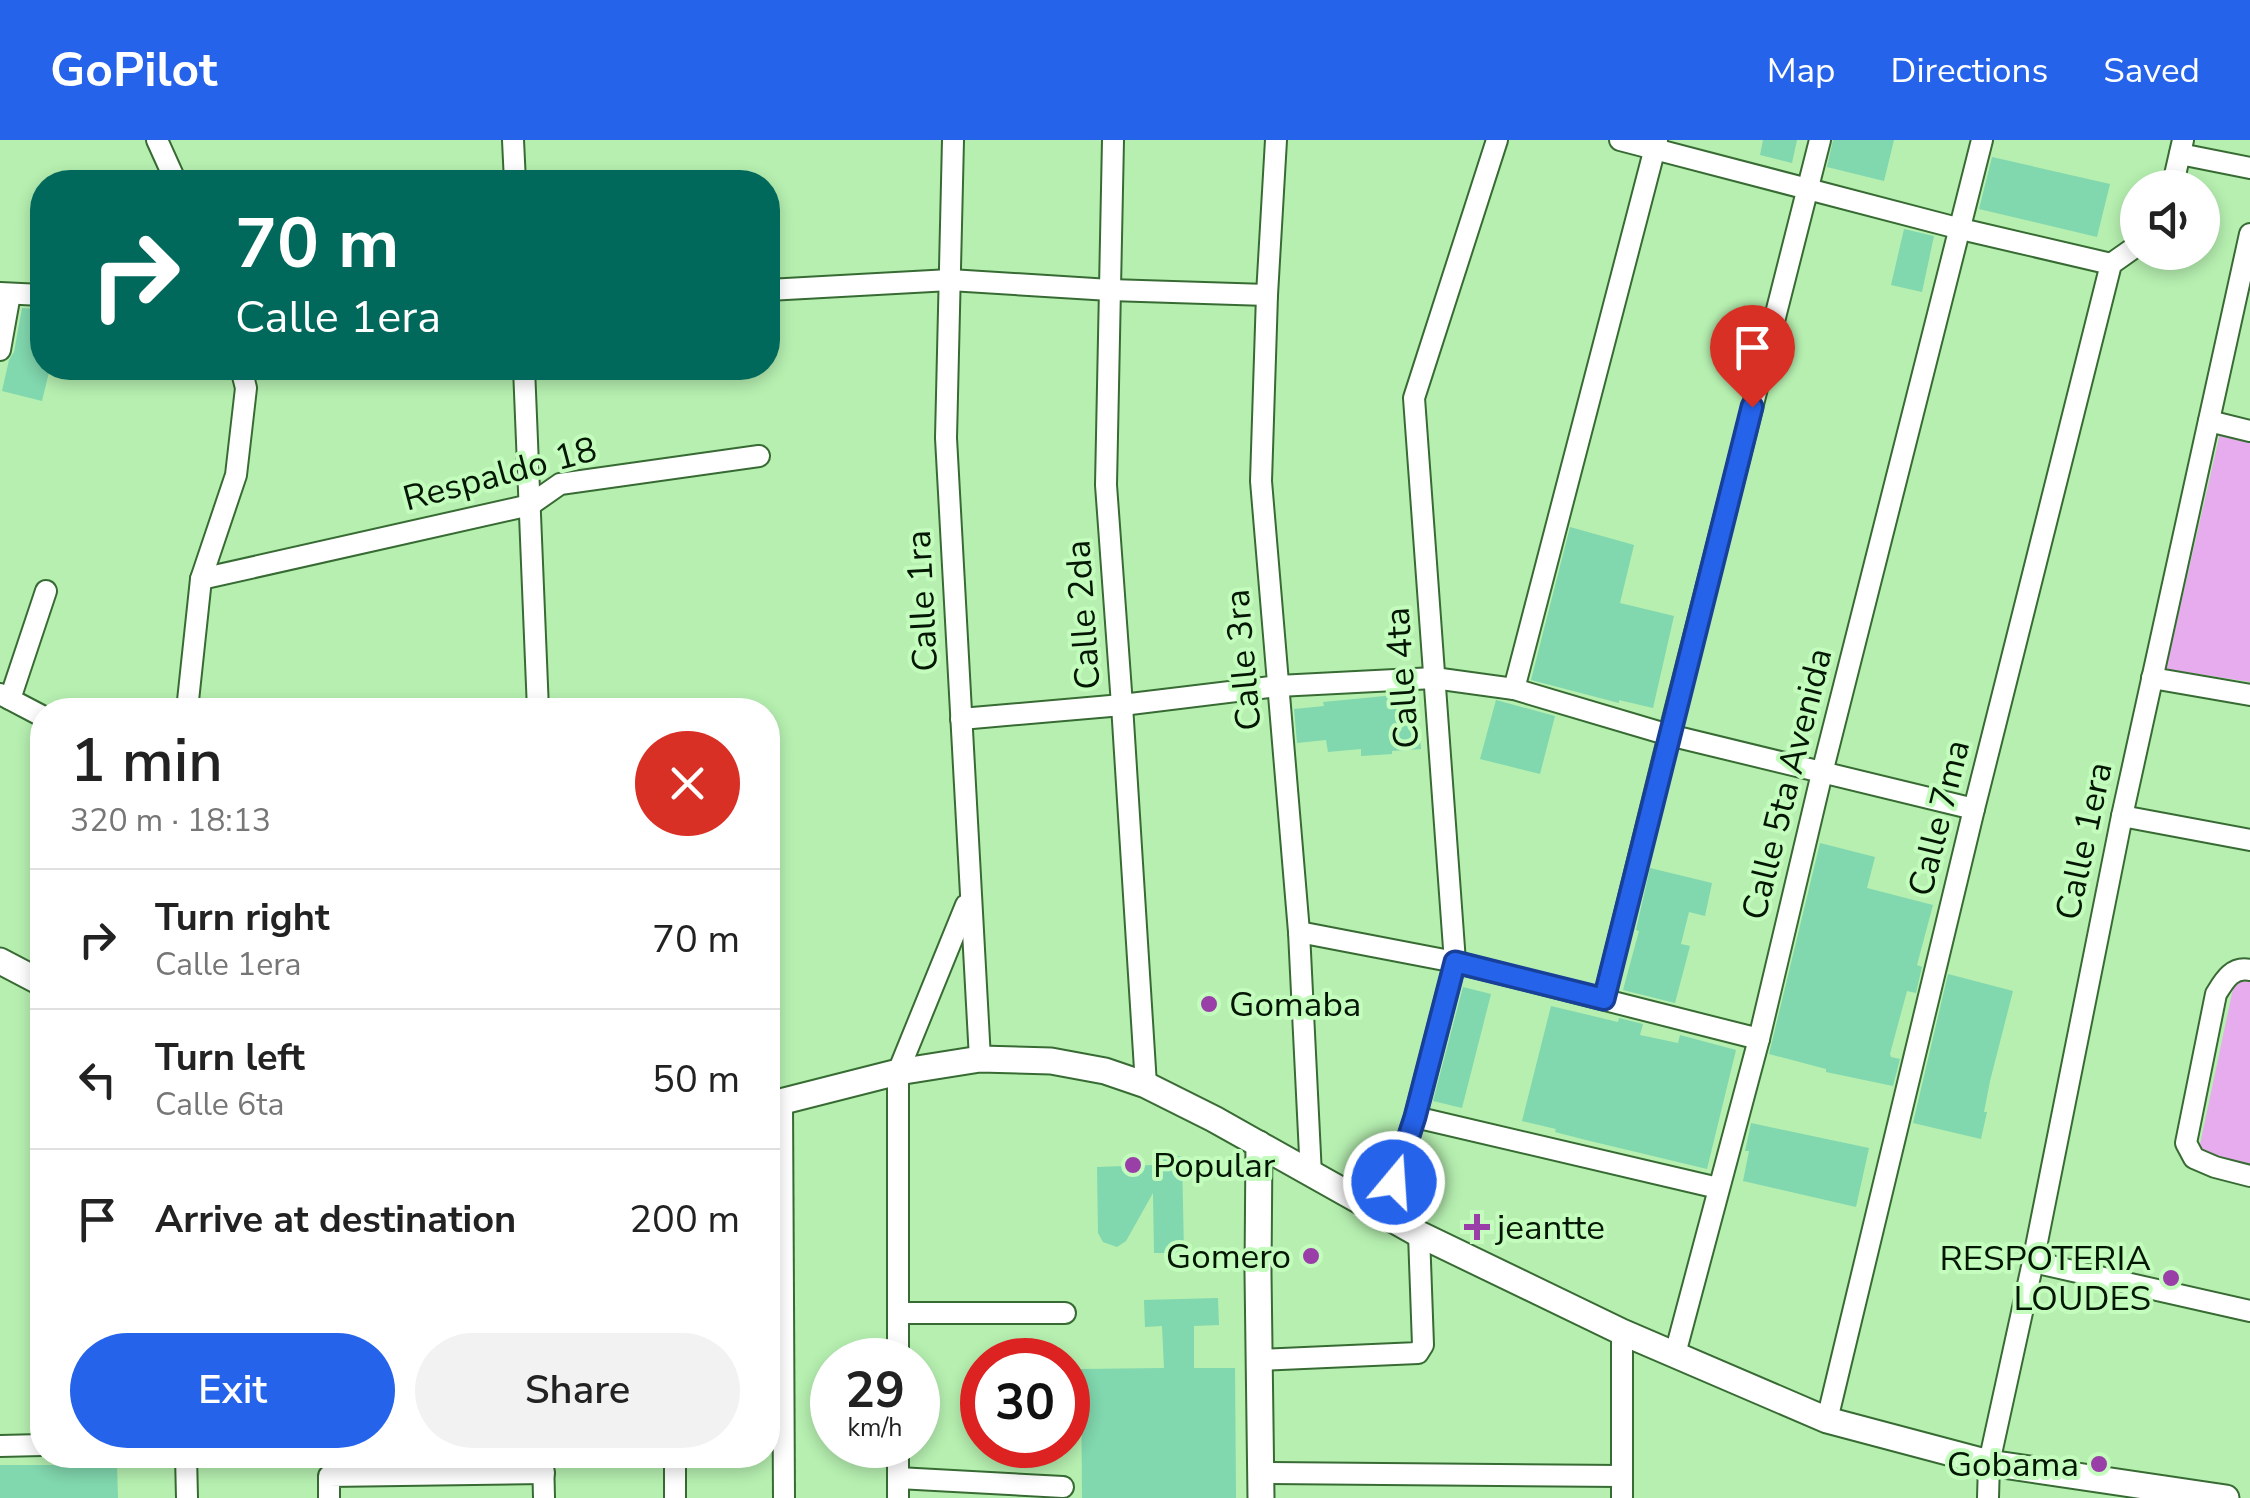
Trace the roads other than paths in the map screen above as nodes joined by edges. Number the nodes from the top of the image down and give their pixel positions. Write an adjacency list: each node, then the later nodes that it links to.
1 (158, 140): 13 (street)
2 (513, 140): 14 (street)
3 (954, 140): 20 (street, Calle 1ra)
4 (1113, 140): 22 (street, Calle 2da)
5 (1276, 140): 25 (street, Calle 3ra)
6 (1497, 140): 36 (street, Calle 4ta)
7 (1620, 140): 10 (street)
8 (1820, 140): 15 (street)
9 (1982, 140): 16 (street, Calle 5ta Avenida)
10 (1656, 144): 15 (street); 39 (street)
11 (2181, 147): 12 (street)
12 (2250, 168)
13 (171, 170)
14 (514, 170)
15 (1807, 189): 16 (street); 47 (street)
16 (1961, 229): 19 (street); 48 (street, Calle 5ta Avenida)
17 (2250, 234): 26 (street, Calle 1era)
18 (2120, 258): 19 (street)
19 (2111, 264): 49 (street, Calle 7ma)
20 (950, 280): 21 (street); 22 (street); 46 (street, Calle 1ra)
21 (780, 289)
22 (1110, 290): 25 (street); 44 (street, Calle 2da)
23 (5, 294): 24 (street); 27 (street)
24 (30, 295)
25 (1267, 295): 38 (street, Calle 3ra)
26 (2243, 302): 30 (street, Calle 1era)
27 (0, 350)
28 (244, 380): 34 (street)
29 (525, 380): 33 (street)
30 (2209, 421): 31 (street); 37 (street, Calle 1era)
31 (2250, 431)
32 (759, 456): 33 (street, Respaldo 18)
33 (530, 505): 34 (street, Respaldo 18); 43 (street)
34 (200, 579): 42 (street)
35 (46, 592): 41 (street)
36 (1434, 678): 38 (street); 39 (street); 55 (street, Calle 4ta)
37 (2152, 678): 40 (street); 50 (street, Calle 1era)
38 (1278, 686): 44 (street); 53 (street, Calle 3ra)
39 (1514, 689): 47 (street)
40 (2250, 695)
41 (5, 697): 45 (street)
42 (188, 698)
43 (538, 698)
44 (1122, 705): 46 (street); 62 (street, Calle 2da)
45 (30, 710)
46 (961, 720): 52 (street, Calle 1ra)
47 (1669, 735): 48 (street); 58 (street)
48 (1822, 772): 49 (street); 59 (street, Calle 5ta Avenida)
49 (1974, 809): 80 (street, Calle 7ma)
50 (2122, 816): 51 (street); 71 (street, Calle 1era)
51 (2250, 840)
52 (970, 897): 60 (street, Calle 1ra); 61 (street)
53 (1300, 932): 55 (street); 66 (street, Calle 3ra)
54 (0, 961): 57 (street)
55 (1455, 962): 58 (street); 64 (street, Calle 4ta)
56 (2250, 970): 67 (street)
57 (30, 977)
58 (1604, 999): 59 (street)
59 (1759, 1039): 68 (street, Calle 5ta Avenida)
60 (980, 1059): 61 (street); 62 (street)
61 (898, 1072): 63 (street); 72 (street)
62 (1146, 1086): 65 (street)
63 (780, 1102)
64 (1415, 1117): 68 (street); 69 (street, Calle 4ta)
65 (1259, 1144): 66 (street); 79 (street)
66 (1311, 1174): 69 (street)
67 (2250, 1176)
68 (1718, 1188): 78 (street, Calle 5ta Avenida)
69 (1383, 1214): 70 (street)
70 (1419, 1234): 76 (street); 79 (street)
71 (2032, 1262): 73 (street); 83 (street, Calle 1era)
72 (898, 1312): 74 (street); 77 (street)
73 (2250, 1312)
74 (1065, 1313)
75 (780, 1322): 96 (street)
76 (1622, 1332): 78 (street); 88 (street)
77 (898, 1338)
78 (1675, 1354): 80 (street)
79 (1258, 1360): 89 (street)
80 (1827, 1420): 83 (street)
81 (0, 1446): 82 (street)
82 (30, 1446)
83 (1988, 1463): 98 (street, Calle 1era); 99 (street)
84 (186, 1468): 92 (street)
85 (472, 1468): 93 (street)
86 (544, 1468): 94 (street)
87 (675, 1468): 95 (street)
88 (1621, 1476): 89 (street); 97 (street)
89 (1261, 1485)
90 (1063, 1487): 91 (street)
91 (898, 1488)
92 (187, 1498)
93 (329, 1498)
94 (544, 1498)
95 (675, 1498)
96 (784, 1498)
97 (1622, 1498)
98 (1988, 1498)
99 (2225, 1498)

